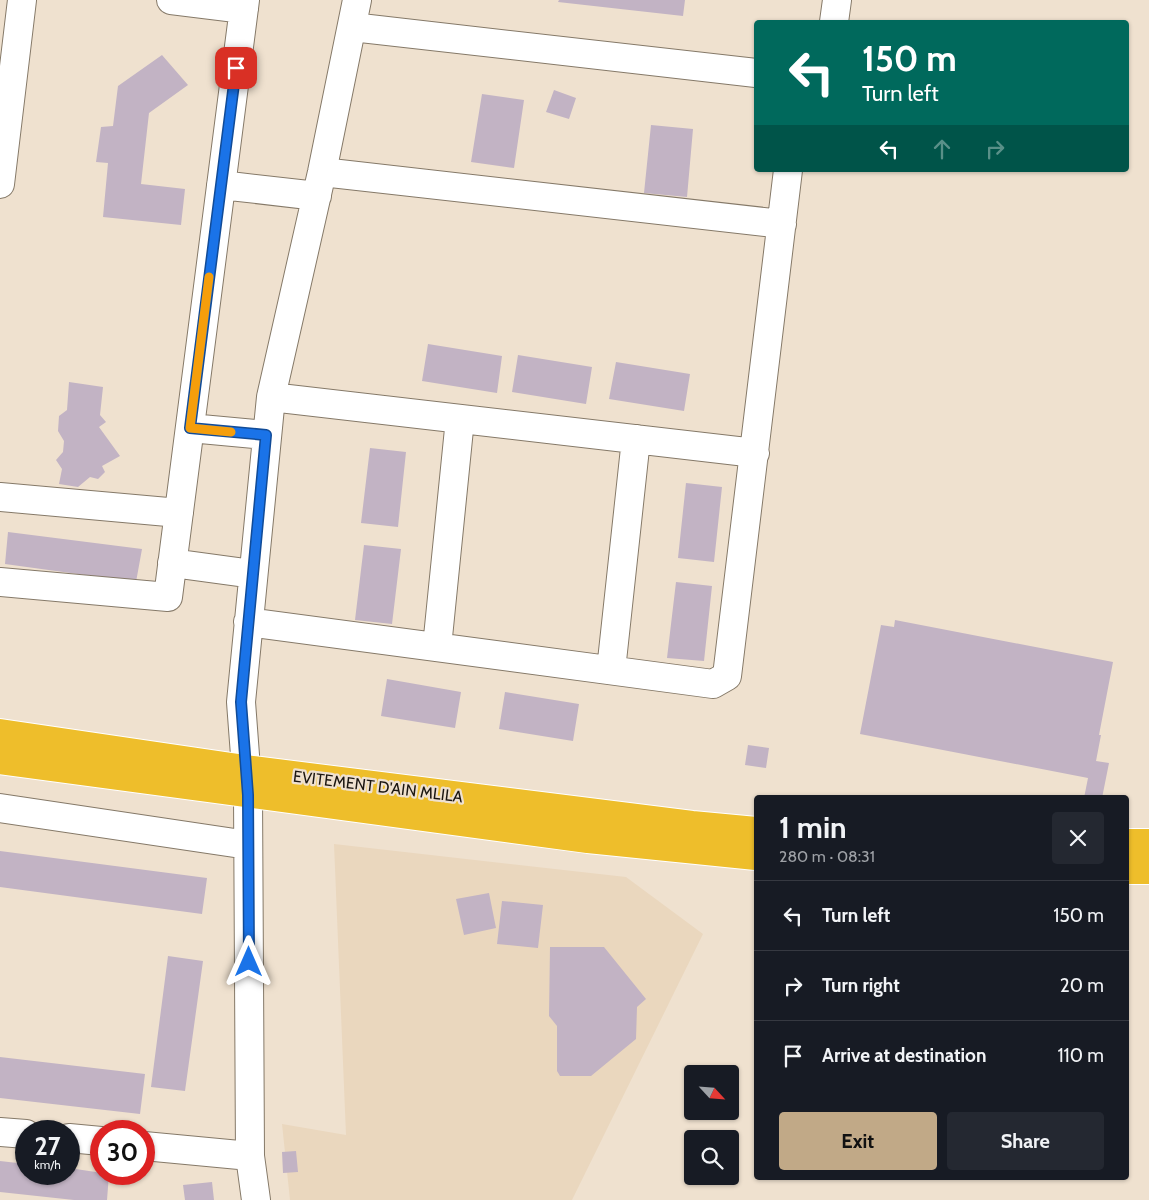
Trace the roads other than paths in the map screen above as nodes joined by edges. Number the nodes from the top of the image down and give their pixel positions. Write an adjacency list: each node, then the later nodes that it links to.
1 (22, 0): 10 (street)
2 (171, 0): 5 (street)
3 (357, 0): 7 (street)
4 (837, 0): 6 (street)
5 (244, 5): 12 (street)
6 (834, 20)
7 (352, 26): 8 (street); 11 (street)
8 (754, 73)
9 (788, 172): 13 (street)
10 (0, 184)
11 (319, 184): 12 (street); 13 (street); 14 (street)
12 (221, 185): 16 (street)
13 (782, 224): 19 (street)
14 (271, 396): 15 (street); 17 (street)
15 (460, 418): 18 (street); 26 (street)
16 (190, 428): 17 (street); 21 (street)
17 (266, 435): 23 (street)
18 (636, 439): 19 (street); 27 (street)
19 (754, 453): 27 (street)
20 (0, 497): 21 (street)
21 (179, 514): 22 (street)
22 (172, 564): 23 (street); 24 (street)
23 (253, 574): 25 (street)
24 (0, 582)
25 (248, 622): 26 (street); 30 (street)
26 (436, 647): 27 (street)
27 (611, 670)
28 (0, 733): 30 (highway, EVITEMENT D'AIN MLILA)
29 (0, 760): 30 (highway, EVITEMENT D'AIN MLILA)
30 (247, 782): 32 (highway, EVITEMENT D'AIN MLILA); 35 (street); 36 (highway, EVITEMENT D'AIN MLILA)
31 (0, 808): 35 (street)
32 (754, 831)
33 (1129, 843): 34 (highway)
34 (1149, 843)
35 (248, 845): 42 (street)
36 (754, 856)
37 (1129, 870): 38 (highway)
38 (1149, 870)
39 (0, 1132): 40 (street)
40 (15, 1133)
41 (155, 1147): 42 (street)
42 (250, 1156): 43 (street)
43 (256, 1200)

